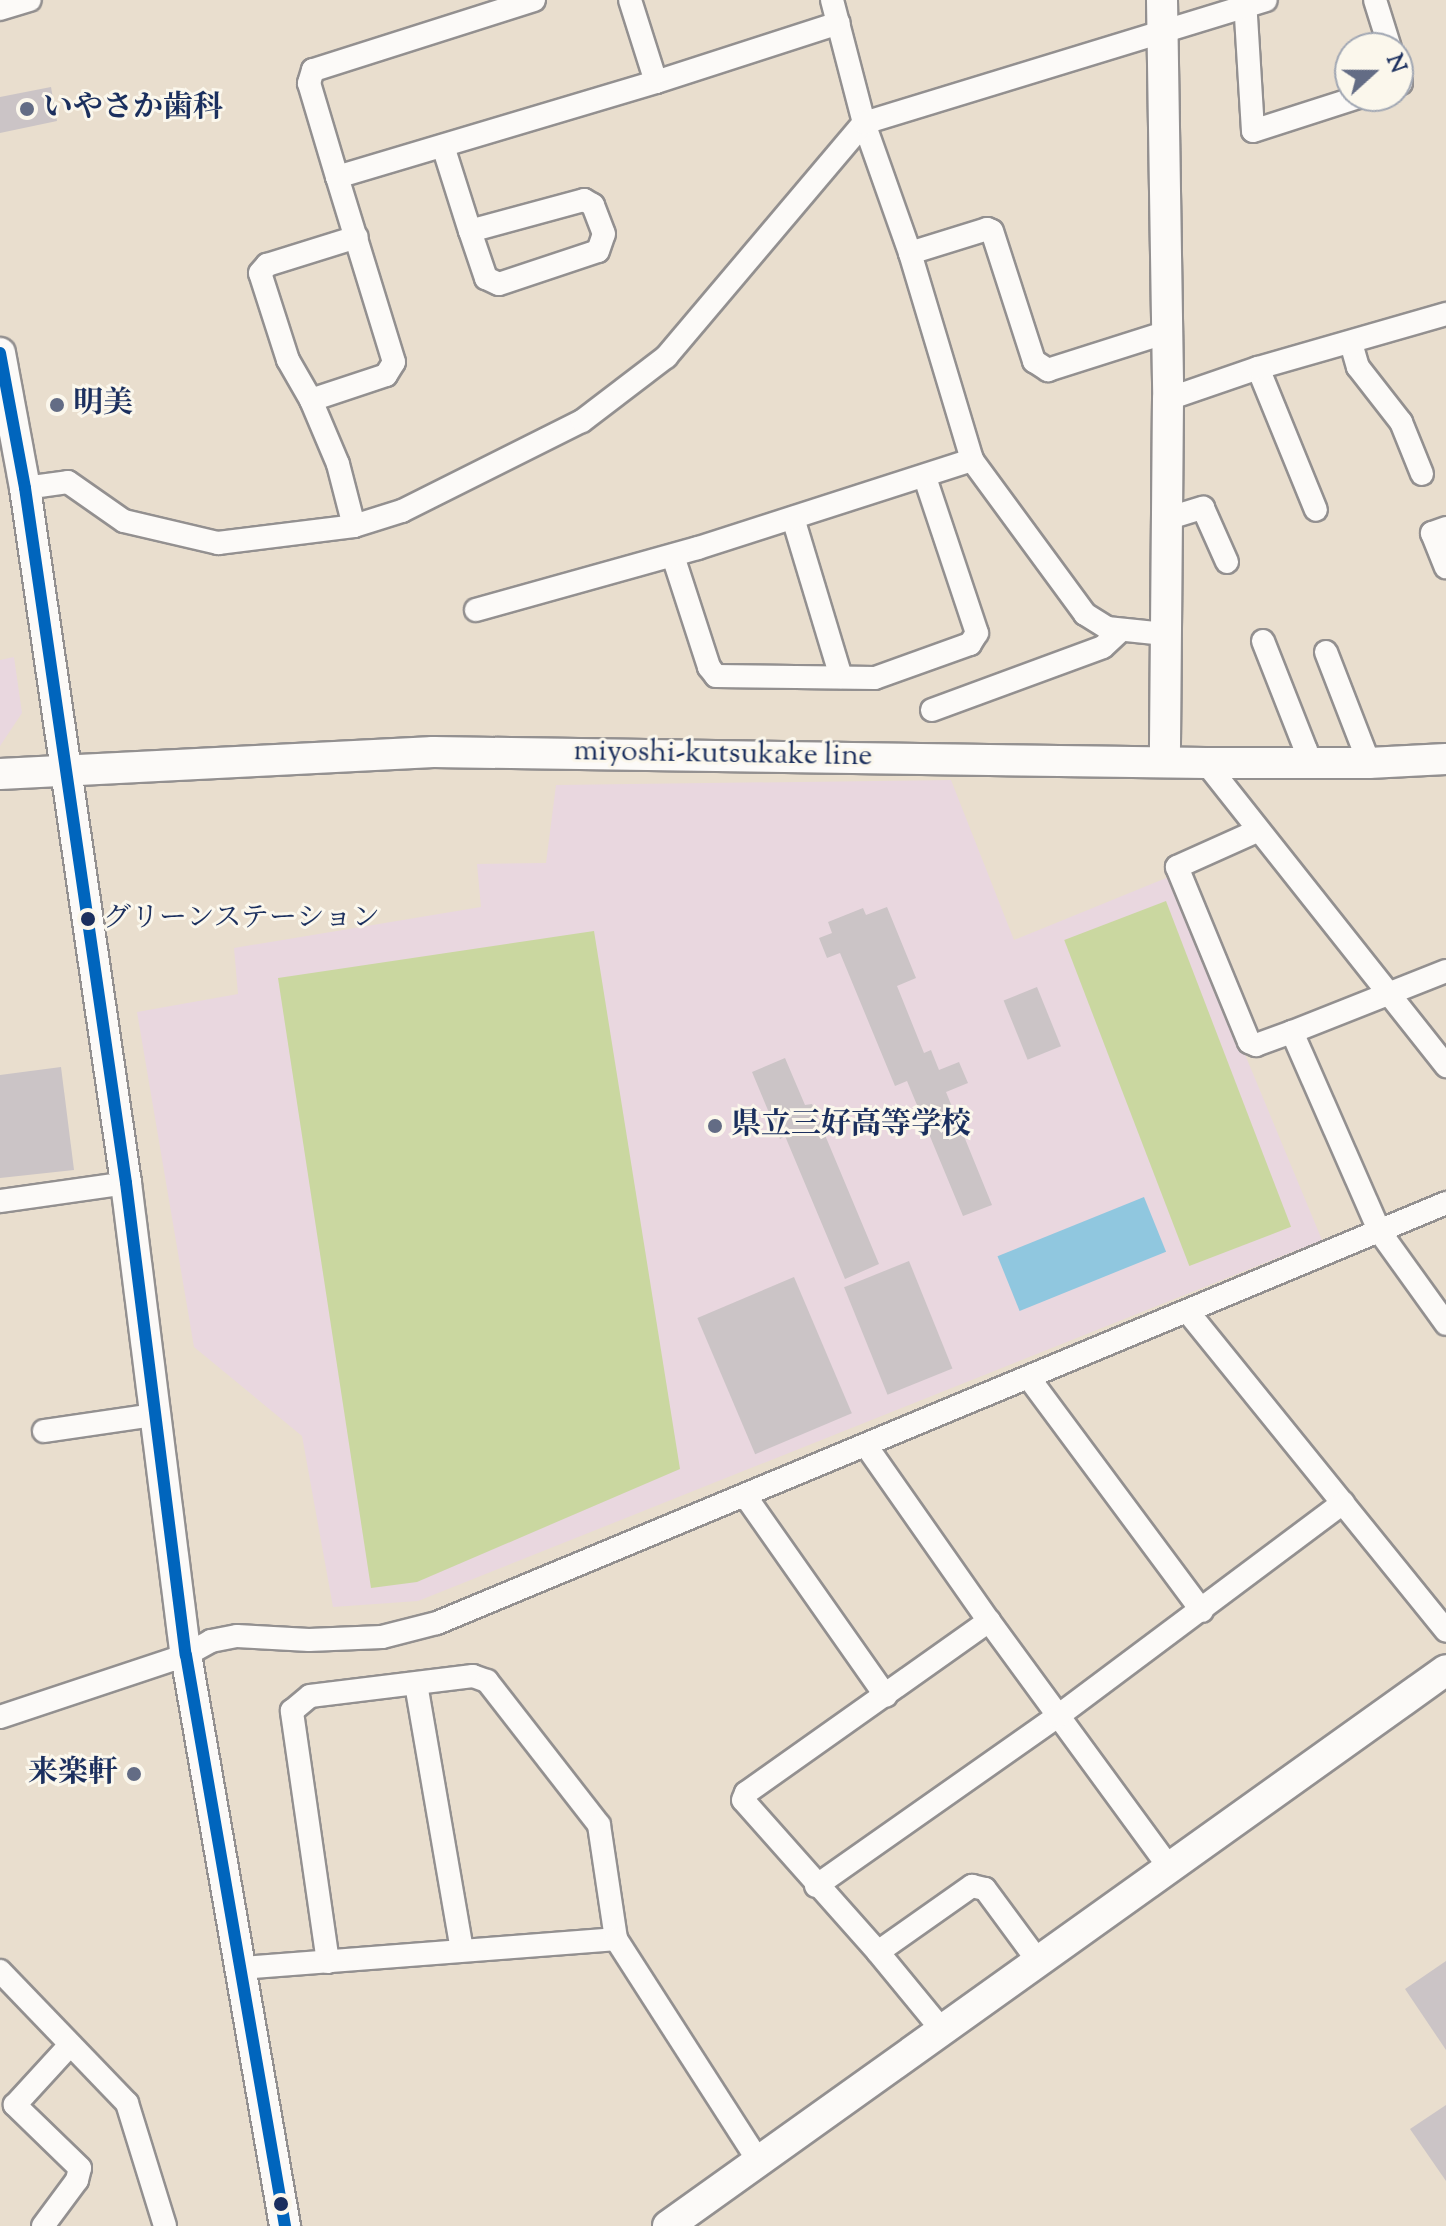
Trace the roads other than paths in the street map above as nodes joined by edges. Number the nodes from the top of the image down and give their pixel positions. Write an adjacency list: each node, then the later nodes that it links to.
1 (30, 0): 7 (street)
2 (534, 0): 15 (street)
3 (630, 0): 11 (street)
4 (832, 0): 9 (street)
5 (1375, 0): 10 (street)
6 (1252, 2): 8 (street); 12 (street)
7 (0, 9)
8 (1163, 14): 13 (street); 20 (main road)
9 (839, 23): 11 (street); 13 (street)
10 (1385, 32)
11 (656, 82): 14 (street)
12 (1334, 105)
13 (864, 123): 18 (street); 33 (street)
14 (443, 146): 15 (street); 16 (street)
15 (337, 177): 17 (street)
16 (470, 231): 16 (street)
17 (357, 237): 25 (street); 25 (street)
18 (910, 253): 20 (street); 26 (street)
19 (1446, 314): 21 (street)
20 (1167, 332): 24 (main road)
21 (1351, 343): 23 (street); 27 (street)
22 (0, 353): 29 (main road)
23 (1258, 368): 24 (street); 30 (street)
24 (1168, 399): 32 (main road)
25 (311, 400): 33 (street)
26 (972, 460): 28 (street); 39 (street)
27 (1422, 474)
28 (925, 478): 31 (street); 43 (street)
29 (25, 488): 33 (street); 50 (main road)
30 (1316, 510)
31 (793, 518): 35 (street); 43 (street)
32 (1166, 519): 36 (street); 40 (main road)
33 (354, 526)
34 (1446, 528): 37 (street)
35 (673, 556): 38 (street); 43 (street)
36 (1227, 562)
37 (1446, 567)
38 (476, 610)
39 (1120, 631): 40 (street); 44 (street)
40 (1165, 634): 46 (main road)
41 (1263, 641): 48 (street)
42 (1326, 652): 49 (street)
43 (841, 677)
44 (932, 710)
45 (1446, 759): 49 (main road, miyoshi-kutsukake line)
46 (1165, 761): 47 (main road, miyoshi-kutsukake line); 50 (main road, miyoshi-kutsukake line)
47 (1206, 763): 48 (main road, miyoshi-kutsukake line); 52 (street)
48 (1304, 763): 49 (main road, miyoshi-kutsukake line)
49 (1369, 763)
50 (65, 770): 51 (main road, miyoshi-kutsukake line); 57 (main road)
51 (0, 774)
52 (1257, 831): 54 (street); 55 (street)
53 (1446, 971): 54 (street)
54 (1389, 992): 55 (street); 56 (street)
55 (1292, 1032): 60 (street)
56 (1446, 1066)
57 (126, 1183): 58 (street); 64 (main road)
58 (0, 1201)
59 (1446, 1203): 60 (street)
60 (1380, 1232): 61 (street); 62 (street)
61 (1188, 1312): 63 (street); 68 (street)
62 (1446, 1324)
63 (1029, 1378): 66 (street); 69 (street)
64 (154, 1415): 65 (street); 72 (main road)
65 (44, 1431)
66 (867, 1447): 67 (street); 70 (street)
67 (746, 1497): 72 (street); 75 (street)
68 (1343, 1503): 69 (street); 71 (street)
69 (1202, 1611): 76 (street)
70 (989, 1621): 75 (street); 76 (street)
71 (1446, 1631)
72 (186, 1655): 77 (street); 85 (main road)
73 (1446, 1670): 78 (main road)
74 (416, 1684): 80 (street); 81 (street); 84 (street)
75 (886, 1696): 79 (street)
76 (1058, 1716): 78 (street); 79 (street)
77 (0, 1717)
78 (1170, 1868): 83 (main road)
79 (816, 1886): 82 (street)
80 (616, 1939): 81 (street); 89 (street)
81 (462, 1950): 84 (street)
82 (878, 1952): 83 (street); 87 (street)
83 (1038, 1961): 87 (main road)
84 (328, 1962): 85 (street)
85 (241, 1968): 92 (main road)
86 (0, 1971): 88 (street)
87 (942, 2030): 89 (main road)
88 (69, 2046): 90 (street); 91 (street)
89 (760, 2163): 93 (main road)
90 (43, 2226)
91 (165, 2226)
92 (285, 2226)
93 (668, 2226)

